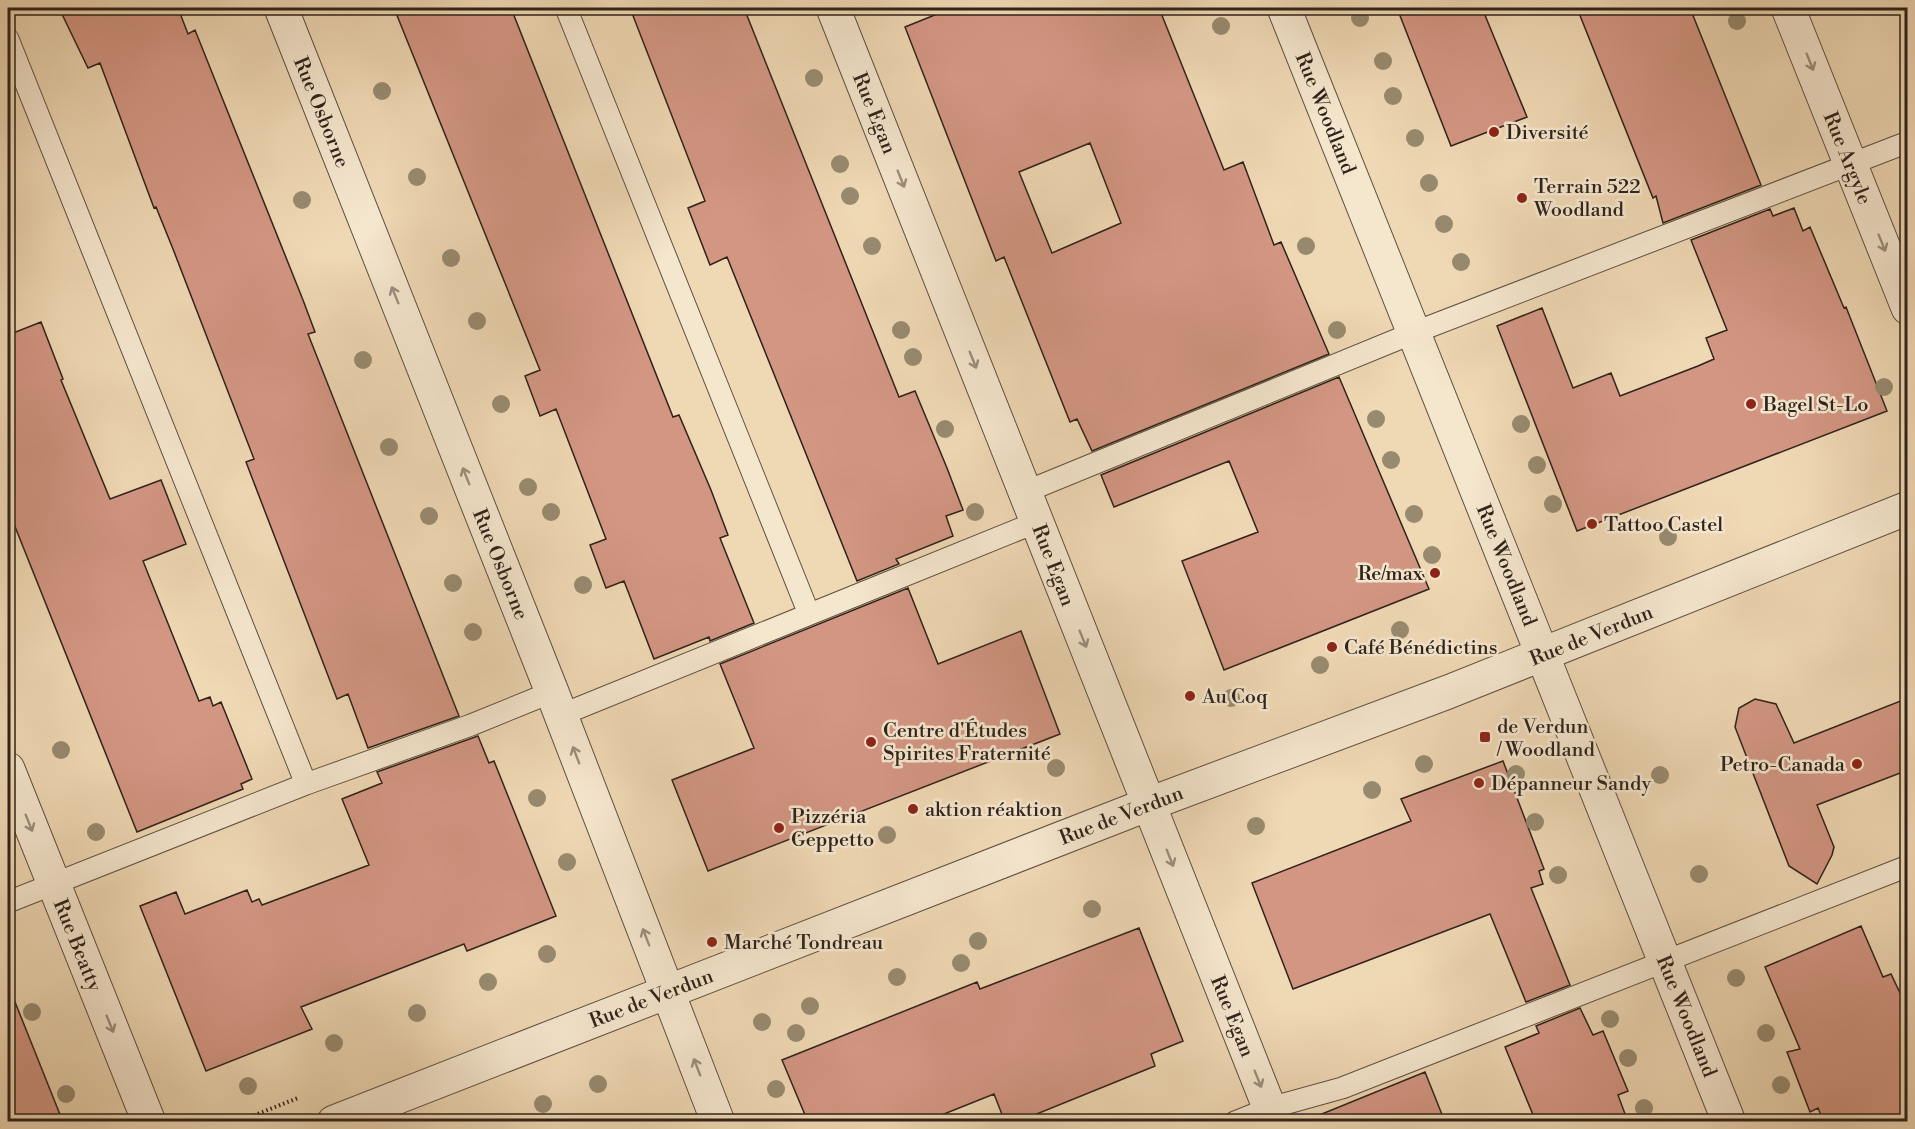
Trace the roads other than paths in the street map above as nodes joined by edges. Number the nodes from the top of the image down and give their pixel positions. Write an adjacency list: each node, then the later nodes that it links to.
1 (281, 8): 16 (street, Rue Osborne, one-way to 1)
2 (566, 8): 14 (lane)
3 (833, 8): 11 (street, Rue Egan, one-way to 11)
4 (1284, 8): 10 (street, Rue Woodland)
5 (1788, 8): 8 (street, Rue Argyle, one-way to 8)
6 (8, 39): 18 (lane)
7 (1908, 142): 8 (lane)
8 (1851, 165): 9 (street, Rue Argyle, one-way to 9); 10 (lane)
9 (1908, 308)
10 (1413, 333): 11 (lane); 15 (street, Rue Woodland)
11 (1025, 492): 13 (street, Rue Egan)
12 (1908, 508): 15 (street, Rue de Verdun)
13 (1037, 522): 14 (lane); 19 (street, Rue Egan, one-way to 19)
14 (809, 614): 16 (lane)
15 (1542, 654): 19 (street, Rue de Verdun); 23 (street, Rue Woodland)
16 (556, 704): 18 (lane); 24 (street, Rue Osborne, one-way to 16)
17 (8, 769): 21 (street, Rue Beatty, one-way to 21)
18 (306, 784): 21 (lane)
19 (1149, 804): 24 (street, Rue de Verdun); 25 (street, Rue Egan, one-way to 25)
20 (1908, 866): 23 (lane)
21 (53, 884): 22 (lane); 26 (street, Rue Beatty, one-way to 26)
22 (8, 902)
23 (1665, 961): 25 (lane); 30 (street, Rue Woodland)
24 (667, 992): 27 (street, Rue de Verdun); 28 (street, Rue Osborne, one-way to 24)
25 (1272, 1115): 29 (lane)
26 (149, 1122)
27 (334, 1122)
28 (718, 1122)
29 (1235, 1122)
30 (1729, 1122)

